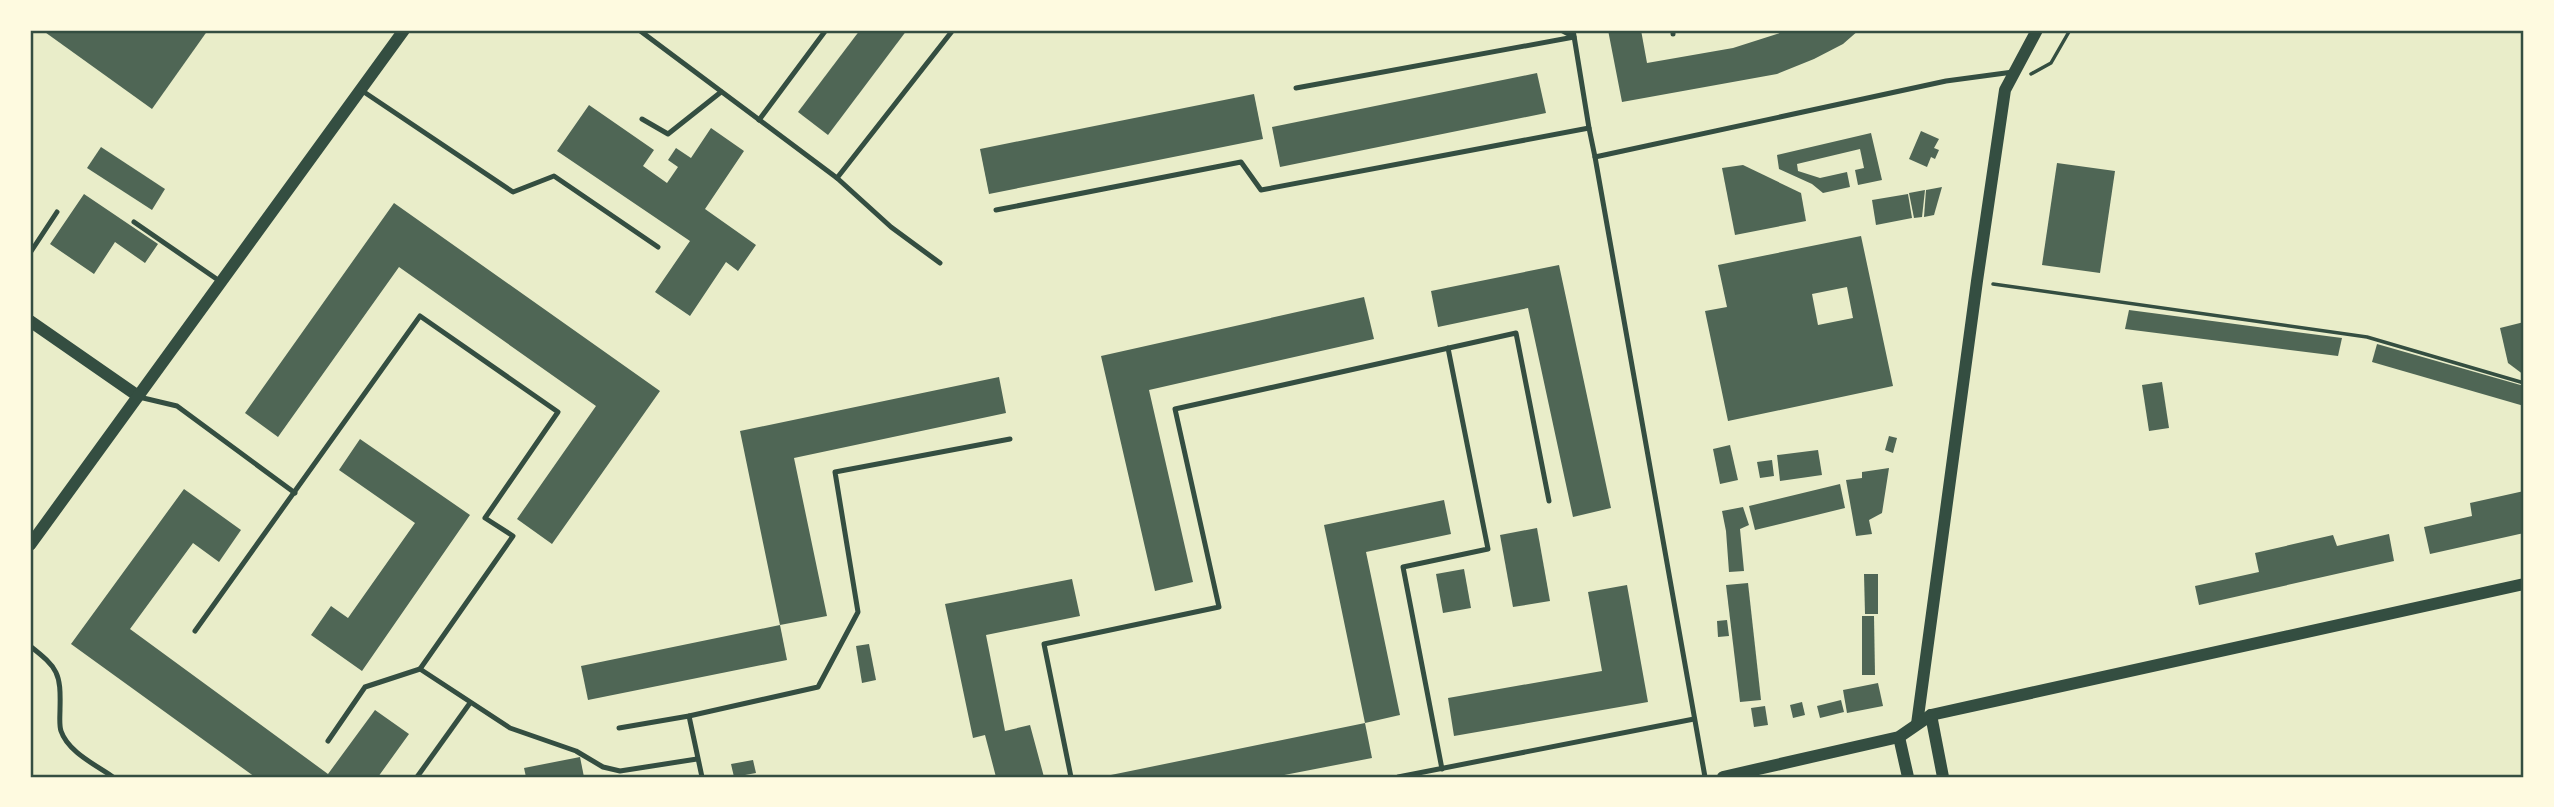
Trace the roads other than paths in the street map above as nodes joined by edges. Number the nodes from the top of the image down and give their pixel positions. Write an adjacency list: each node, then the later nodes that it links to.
1 (404, 30): 11 (street)
2 (639, 30): 12 (lane)
3 (825, 30): 14 (lane)
4 (953, 30): 17 (lane)
5 (1561, 30): 8 (lane)
6 (1573, 30): 8 (lane)
7 (2037, 30): 9 (street)
8 (1574, 37): 10 (lane); 15 (lane)
9 (2013, 72): 16 (lane); 40 (street)
10 (1296, 88)
11 (360, 90): 21 (lane); 24 (street)
12 (721, 92): 13 (lane); 14 (lane)
13 (642, 119)
14 (759, 120): 17 (lane)
15 (1589, 128): 16 (lane); 18 (lane)
16 (1595, 157): 39 (lane)
17 (837, 178): 23 (lane)
18 (996, 210)
19 (57, 212): 22 (lane)
20 (134, 222): 24 (lane)
21 (658, 247)
22 (30, 253)
23 (940, 263)
24 (221, 282): 27 (street)
25 (30, 321): 27 (street)
26 (1448, 348): 30 (lane); 45 (lane); 49 (lane)
27 (138, 396): 29 (lane); 31 (street)
28 (1010, 439): 38 (lane)
29 (295, 493): 33 (lane); 35 (lane)
30 (1549, 500)
31 (30, 545)
32 (2524, 584): 37 (street)
33 (195, 631)
34 (30, 646): 46 (lane)
35 (420, 669): 36 (lane); 43 (lane)
36 (470, 703): 44 (lane); 47 (lane)
37 (1931, 715): 40 (street); 54 (street)
38 (689, 716): 41 (lane); 44 (lane)
39 (1694, 719): 45 (lane); 51 (lane)
40 (1917, 724): 42 (street)
41 (619, 728)
42 (1899, 737): 52 (street); 53 (street)
43 (328, 741)
44 (696, 759): 48 (lane)
45 (1442, 769): 50 (lane)
46 (113, 777)
47 (417, 777)
48 (702, 777)
49 (1071, 777)
50 (1398, 777)
51 (1705, 777)
52 (1723, 777)
53 (1908, 777)
54 (1943, 777)

